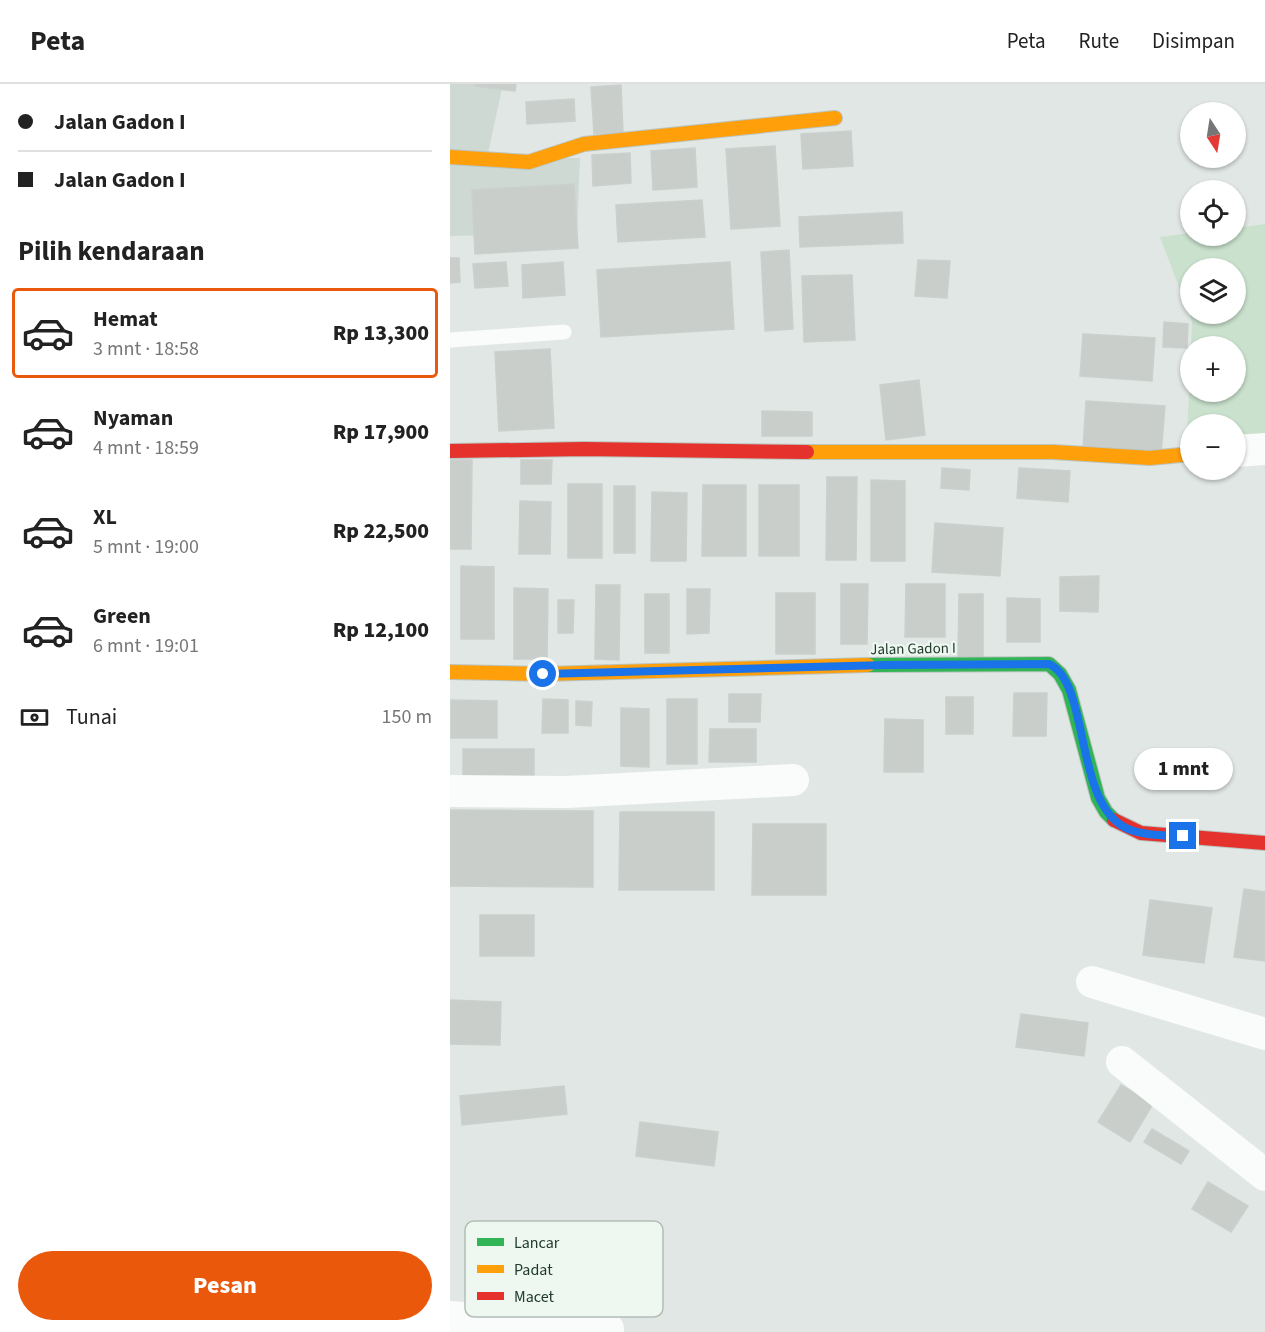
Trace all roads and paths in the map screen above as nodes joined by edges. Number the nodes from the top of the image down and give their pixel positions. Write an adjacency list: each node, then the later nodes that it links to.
1 (836, 118): 2 (street)
2 (450, 157)
3 (564, 333): 4 (lane)
4 (450, 340)
5 (1265, 449): 6 (street)
6 (1246, 450)
7 (450, 451): 8 (street)
8 (1180, 455)
9 (450, 672): 12 (street, Jalan Gadon I)
10 (793, 780): 11 (street)
11 (450, 791)
12 (1265, 843)
13 (1092, 982): 14 (street)
14 (1265, 1034)
15 (1122, 1062): 16 (street)
16 (1265, 1175)
17 (450, 1317): 18 (street)
18 (608, 1329)

